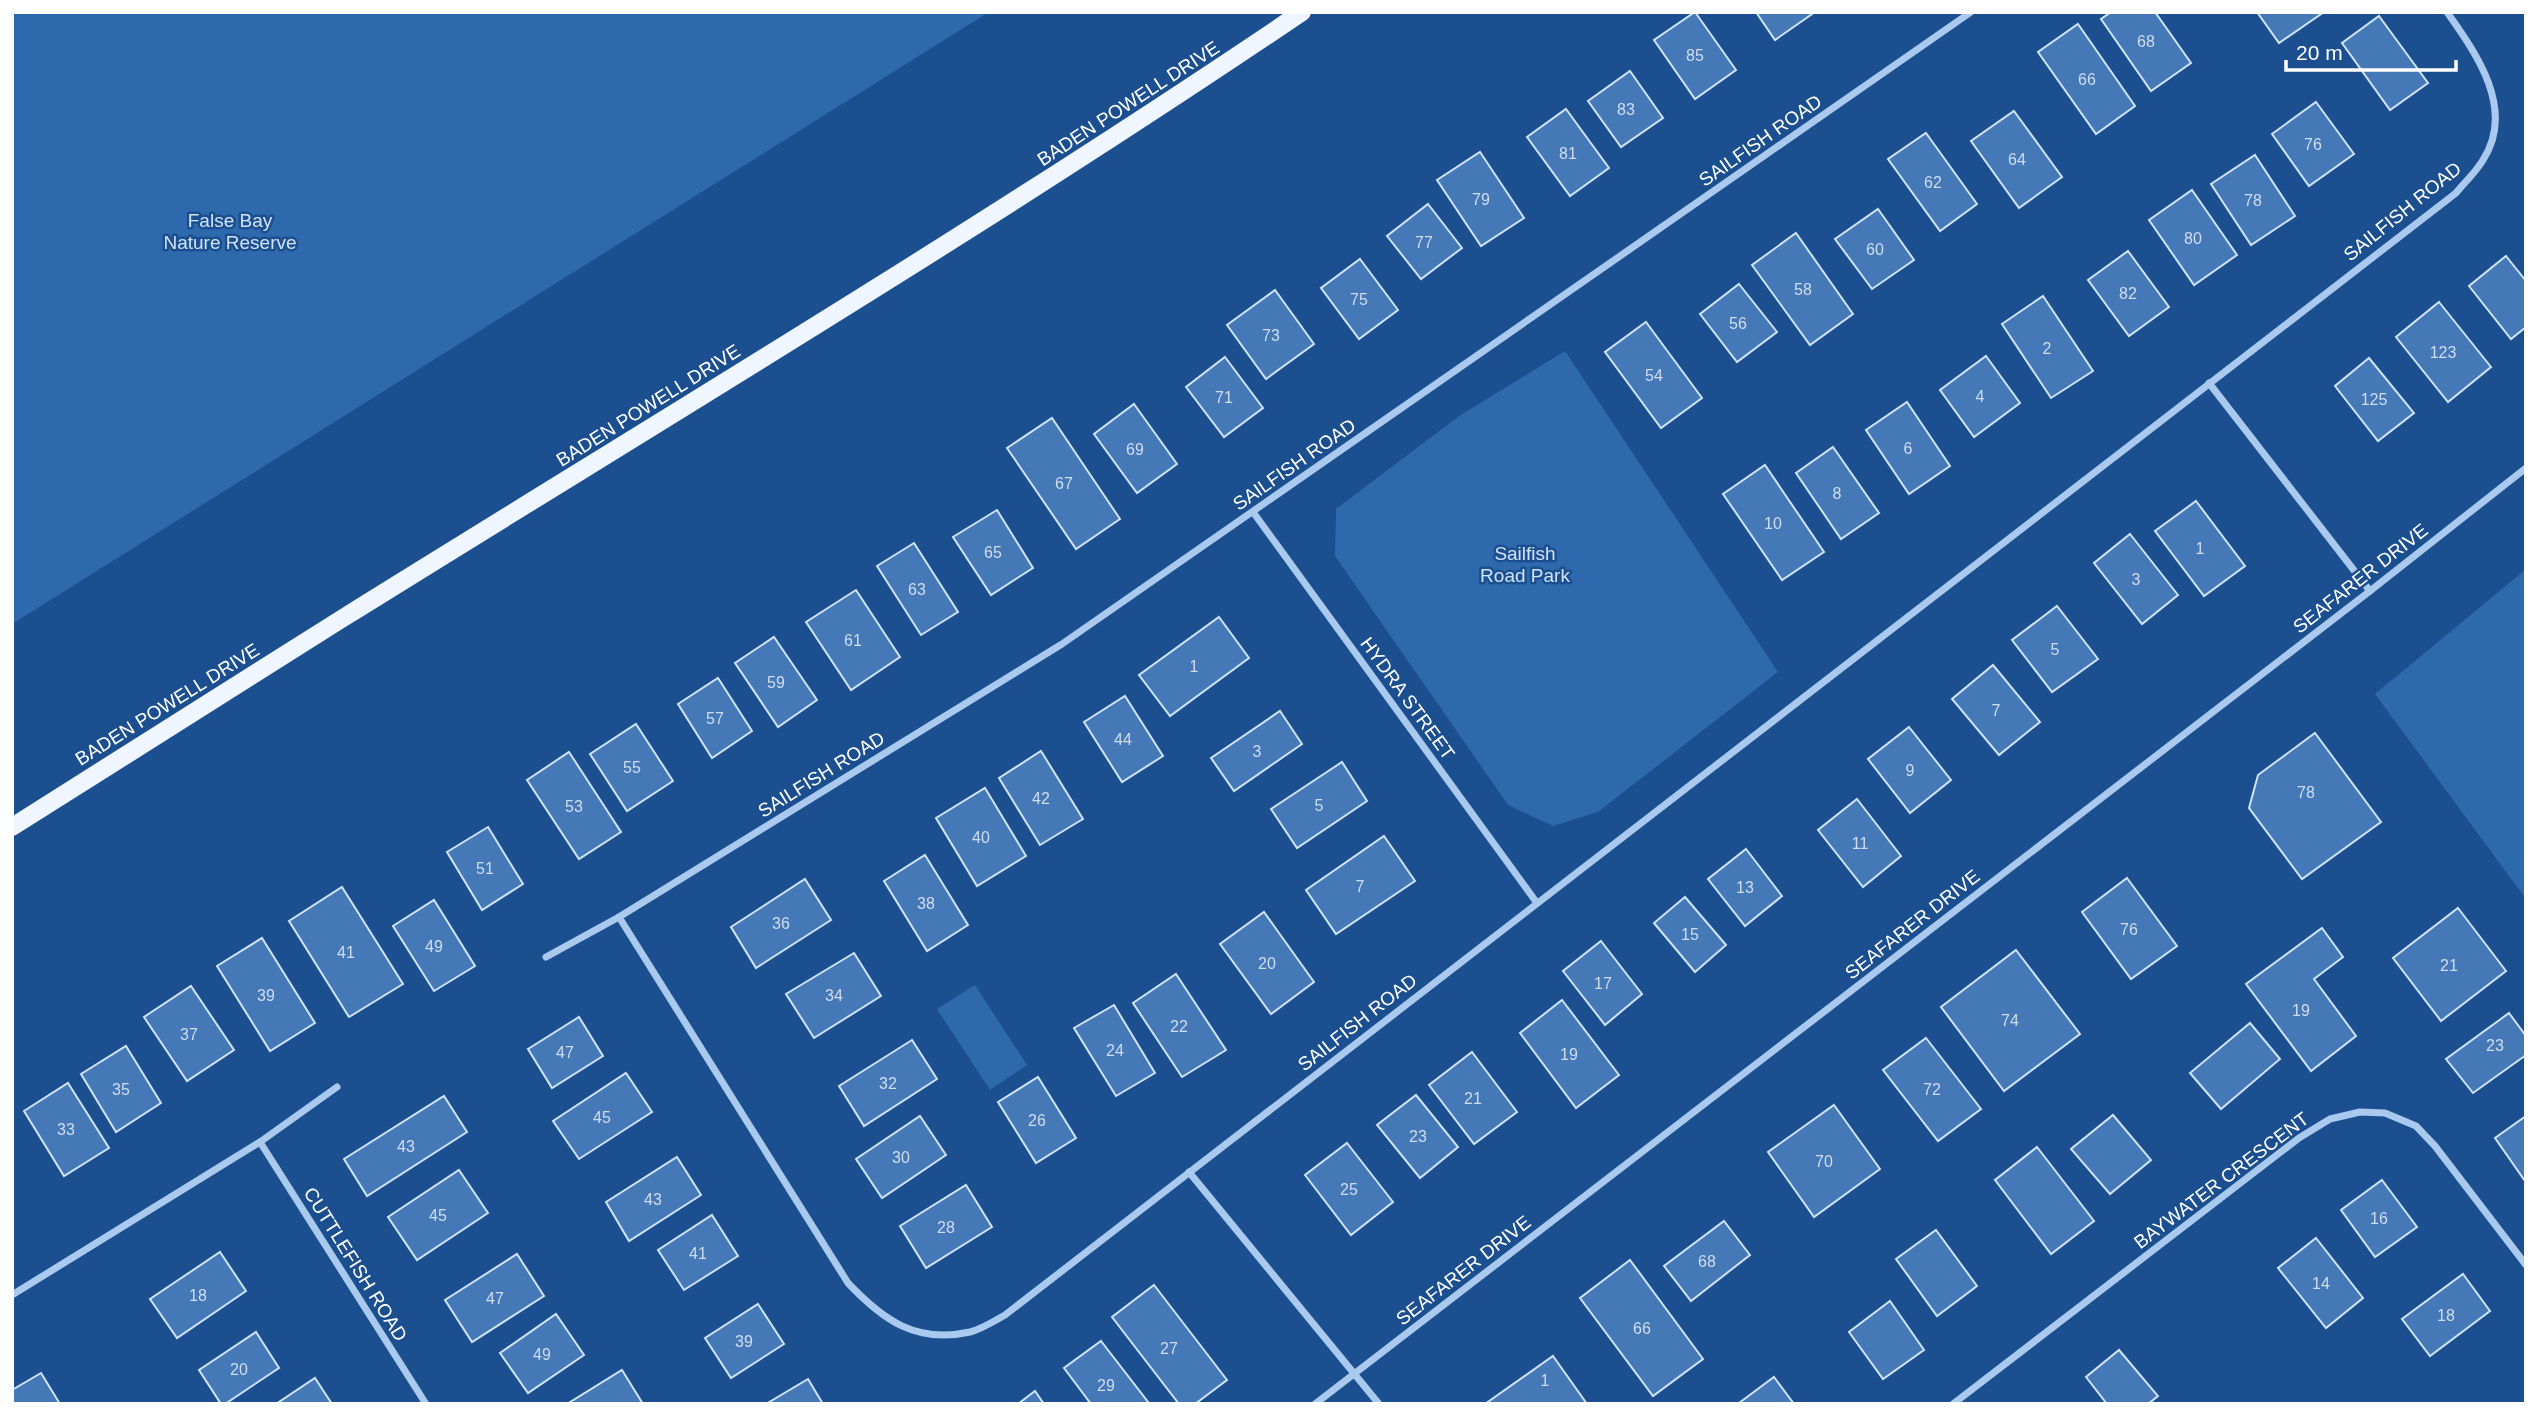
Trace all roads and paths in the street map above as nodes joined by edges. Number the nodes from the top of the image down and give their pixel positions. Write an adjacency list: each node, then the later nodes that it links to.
1 (1302, 12): 8 (main road, BADEN POWELL DRIVE)
2 (1971, 12): 6 (street, SAILFISH ROAD)
3 (2447, 12): 4 (street, SAILFISH ROAD)
4 (2209, 383): 7 (street); 9 (street, SAILFISH ROAD)
5 (2526, 467): 7 (street, SEAFARER DRIVE)
6 (1253, 512): 9 (street, HYDRA STREET); 10 (street, SAILFISH ROAD)
7 (2370, 591): 17 (street, SEAFARER DRIVE)
8 (12, 827)
9 (1537, 903): 14 (street, SAILFISH ROAD)
10 (619, 917): 11 (street, SAILFISH ROAD); 14 (street, SAILFISH ROAD)
11 (546, 957)
12 (337, 1087): 13 (street)
13 (260, 1142): 16 (street); 18 (street, CUTTLEFISH ROAD)
14 (1189, 1172): 17 (street)
15 (2526, 1265): 21 (street, BAYWATER CRESCENT)
16 (12, 1295)
17 (1355, 1373): 19 (street, SEAFARER DRIVE); 20 (street)
18 (426, 1404)
19 (1315, 1404)
20 (1379, 1404)
21 (1953, 1404)

